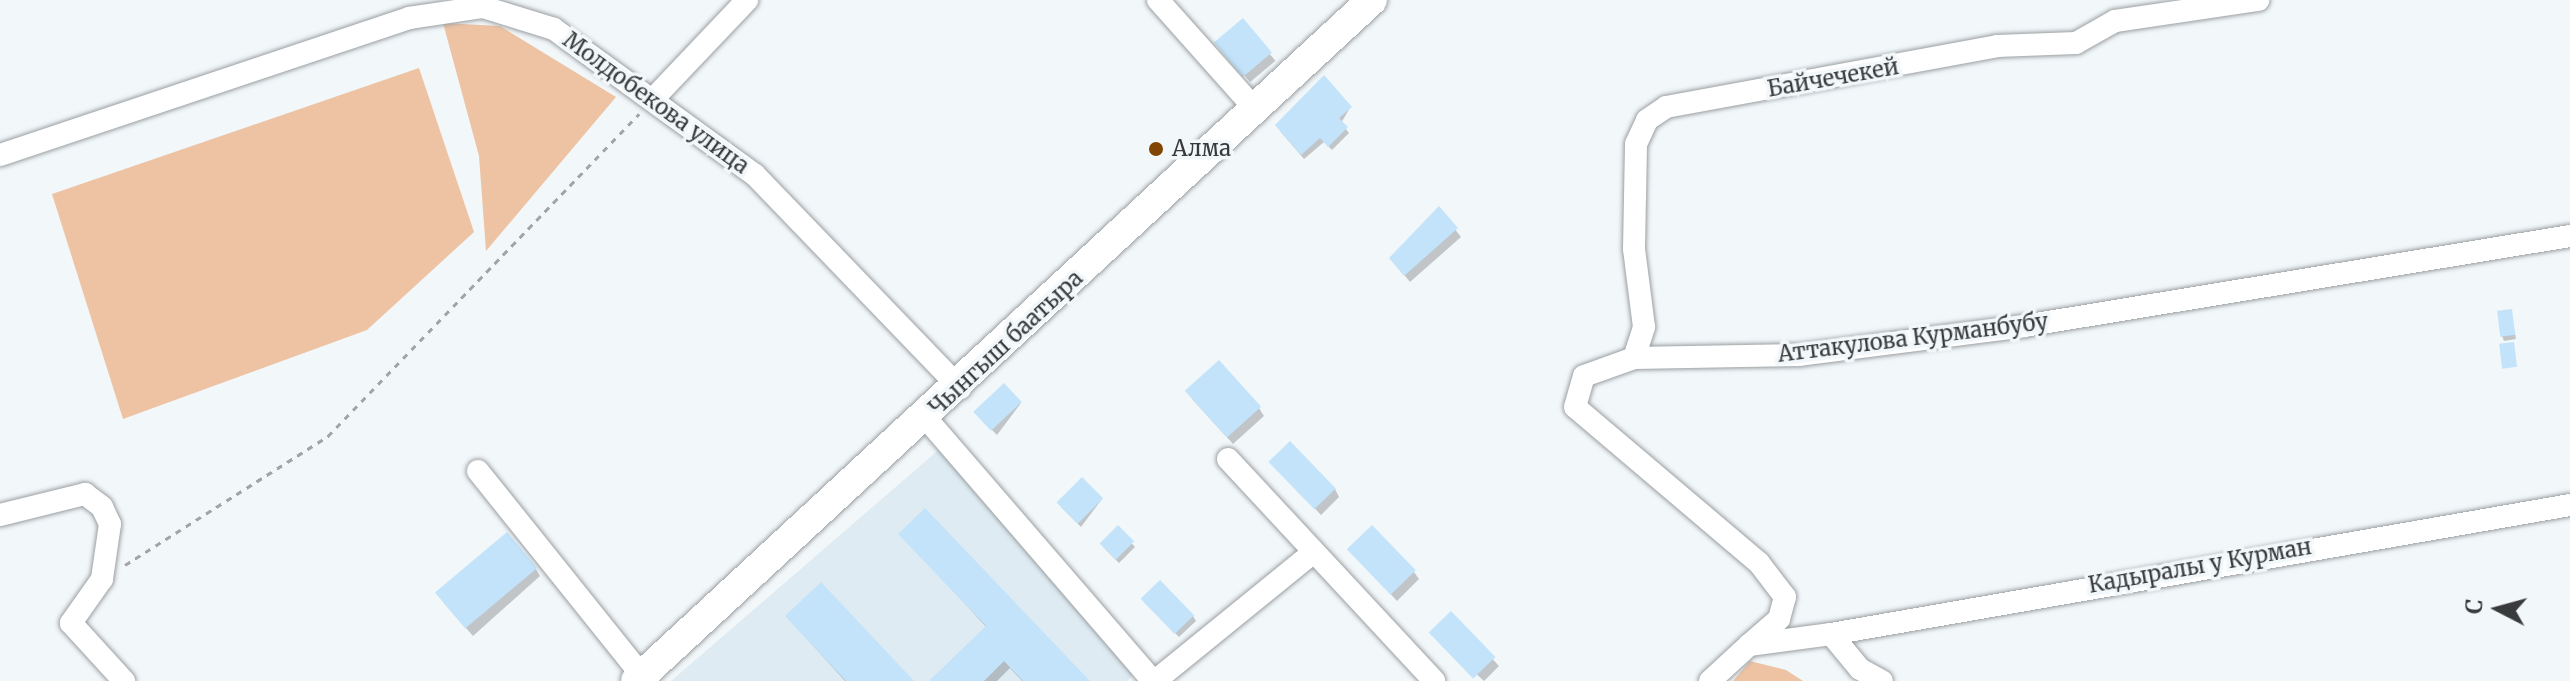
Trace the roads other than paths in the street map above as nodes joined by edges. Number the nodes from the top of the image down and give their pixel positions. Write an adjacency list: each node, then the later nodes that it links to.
1 (747, 0): 5 (street)
2 (1158, 0): 6 (street)
3 (1372, 0): 6 (main road, Чынгыш баатыра)
4 (2258, 0): 9 (street, Байчечекей)
5 (655, 97): 7 (street, Молдобекова улица); 10 (street, Молдобекова улица)
6 (1255, 109): 10 (main road, Чынгыш баатыра)
7 (0, 155)
8 (2570, 236): 9 (street, Аттакулова Курманбубу)
9 (1634, 358): 18 (street, Аттакулова Курманбубу)
10 (960, 388): 11 (main road, Чынгыш баатыра)
11 (925, 417): 19 (main road, Чынгыш баатыра); 21 (street)
12 (1228, 459): 16 (street)
13 (478, 471): 19 (street)
14 (2570, 505): 17 (street, Кадыралы у Курман)
15 (0, 515): 20 (street)
16 (1311, 554): 21 (street); 22 (street)
17 (1831, 634): 18 (street, Кадыралы у Курман); 24 (street)
18 (1749, 645): 23 (street)
19 (639, 678)
20 (124, 681)
21 (1154, 681)
22 (1434, 681)
23 (1710, 681)
24 (1882, 681)

